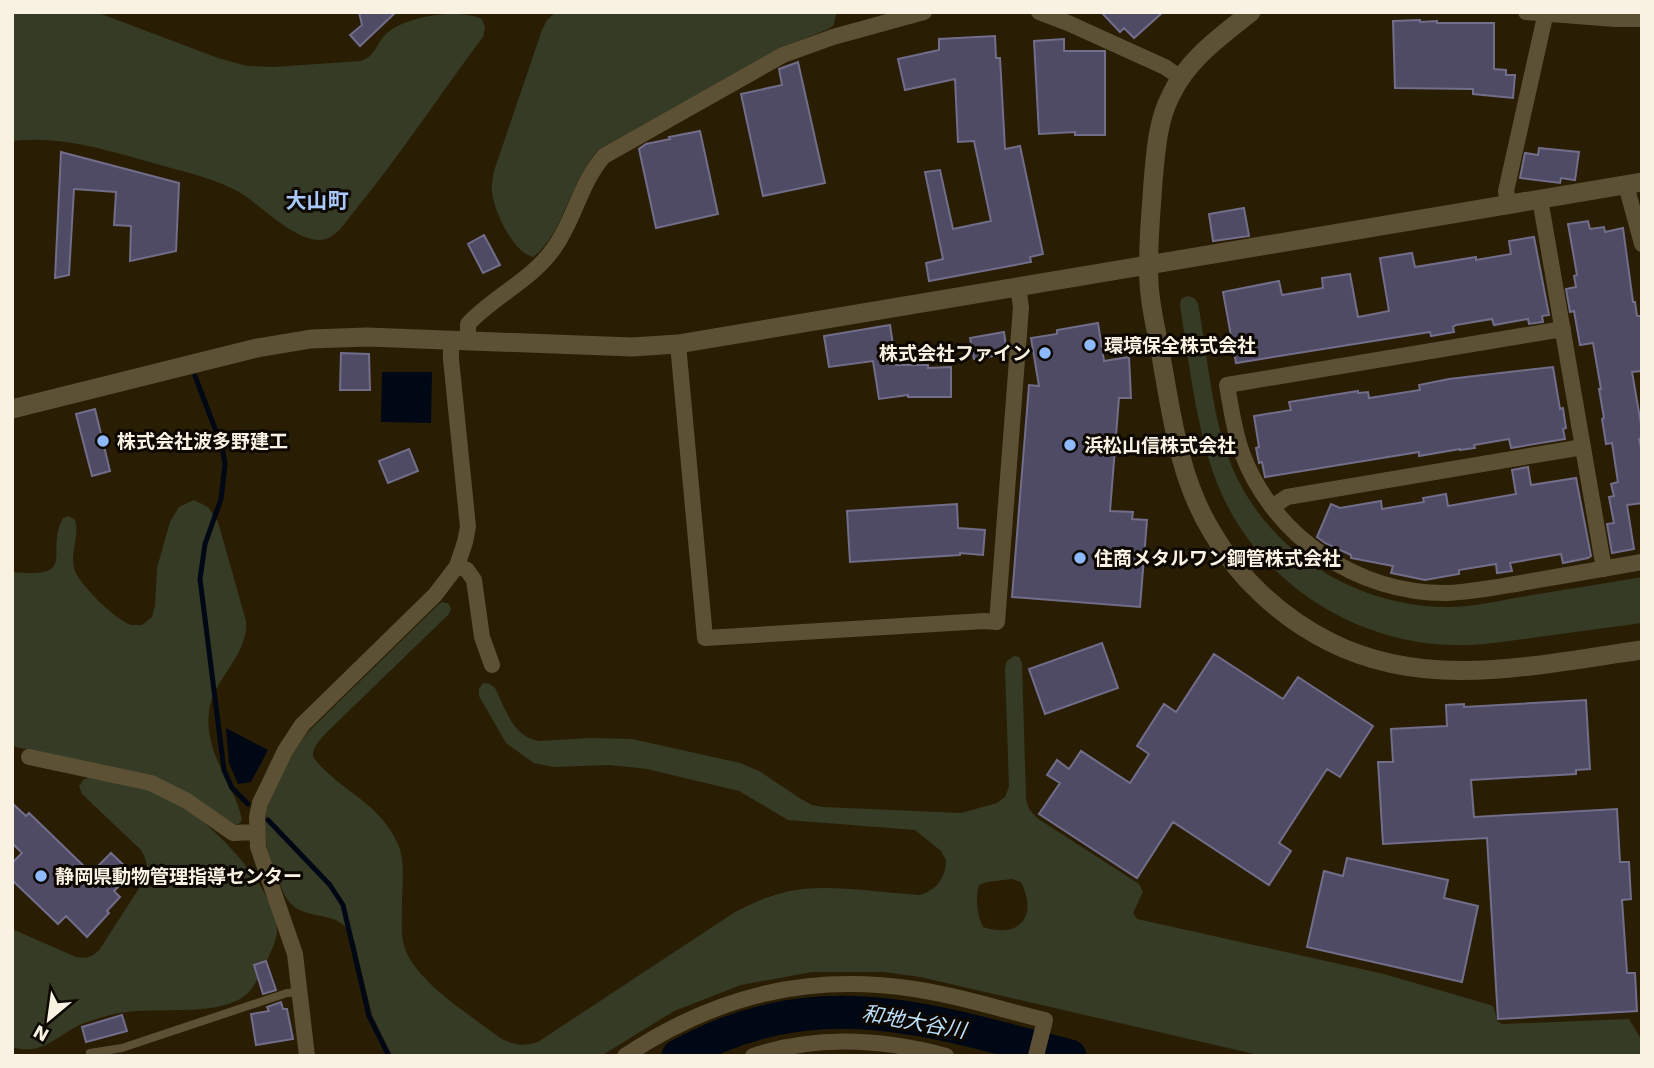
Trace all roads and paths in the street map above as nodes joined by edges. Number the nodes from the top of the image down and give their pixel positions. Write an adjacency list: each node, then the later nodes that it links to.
1 (925, 12): 15 (street)
2 (1038, 12): 7 (street)
3 (1251, 12): 7 (street)
4 (1526, 12): 5 (street)
5 (1546, 13): 6 (street); 10 (street)
6 (1642, 19)
7 (1181, 78): 12 (street)
8 (1634, 184): 9 (street); 11 (street)
9 (1541, 200): 10 (street); 14 (street)
10 (1509, 205): 12 (street)
11 (1642, 244)
12 (1149, 265): 13 (street); 23 (street)
13 (1018, 287): 16 (street); 16 (street)
14 (1563, 329): 18 (street); 19 (street)
15 (459, 341): 16 (street); 17 (street); 21 (street)
16 (678, 344)
17 (12, 409)
18 (1583, 447): 19 (street); 22 (street)
19 (1272, 507): 22 (street)
20 (1642, 562): 22 (street)
21 (457, 566): 24 (street); 26 (street)
22 (1604, 569)
23 (1642, 650)
24 (492, 665)
25 (29, 757): 26 (street)
26 (256, 832): 27 (street)
27 (301, 992): 28 (lane); 29 (street)
28 (90, 1053)
29 (307, 1056)
30 (625, 1056): 33 (street)
31 (753, 1056): 32 (street)
32 (946, 1056)
33 (1036, 1056)

